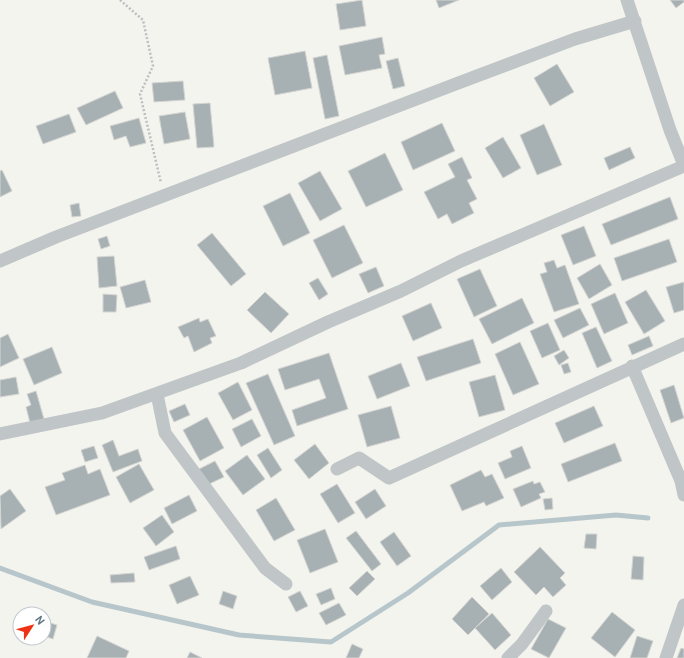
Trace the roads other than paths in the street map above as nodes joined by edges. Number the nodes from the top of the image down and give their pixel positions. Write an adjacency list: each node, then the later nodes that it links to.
1 (627, 0): 2 (street)
2 (634, 21): 3 (street); 4 (street)
3 (684, 166): 7 (street)
4 (0, 261)
5 (684, 344): 6 (street)
6 (632, 366): 9 (street); 10 (street)
7 (156, 394): 8 (street); 11 (street)
8 (0, 434)
9 (336, 469)
10 (684, 495)
11 (286, 584)
12 (684, 605): 15 (street)
13 (546, 611): 14 (street)
14 (508, 658)
15 (666, 658)

